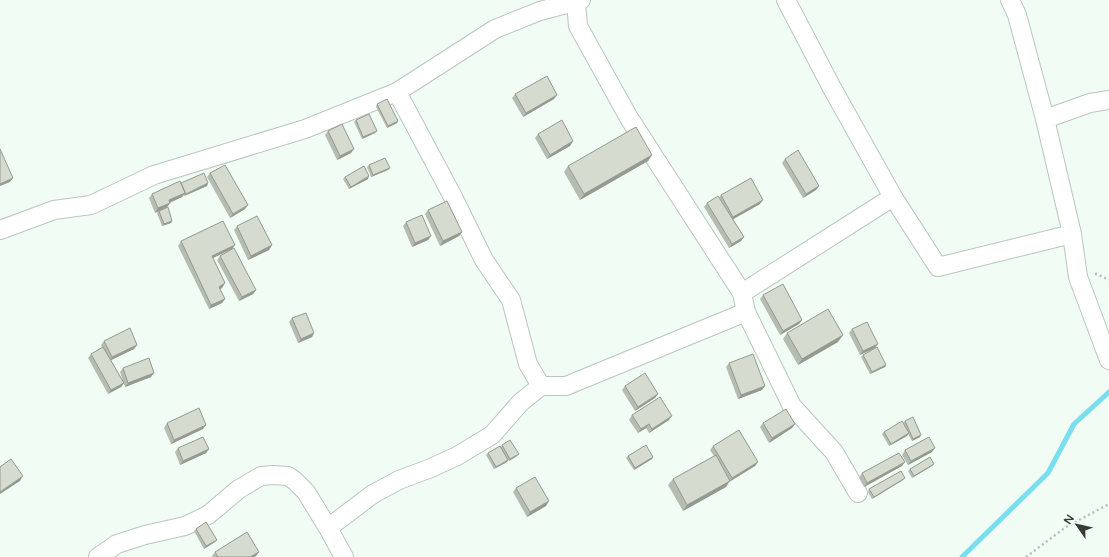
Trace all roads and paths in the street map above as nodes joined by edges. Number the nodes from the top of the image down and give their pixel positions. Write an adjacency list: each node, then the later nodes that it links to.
1 (786, 0): 8 (street)
2 (1010, 0): 7 (street)
3 (578, 1): 4 (street); 11 (street)
4 (538, 6): 5 (street)
5 (397, 92): 9 (street); 14 (street)
6 (1109, 100): 7 (street)
7 (1045, 118): 10 (street)
8 (893, 197): 10 (street); 11 (street)
9 (0, 230)
10 (1072, 234): 13 (street)
11 (742, 293): 12 (street)
12 (746, 312): 14 (street); 15 (street)
13 (1109, 360)
14 (541, 386): 17 (street)
15 (858, 493)
16 (1109, 504): 20 (path)
17 (328, 528): 18 (street); 19 (street)
18 (98, 557)
19 (344, 557)
20 (1026, 557)

